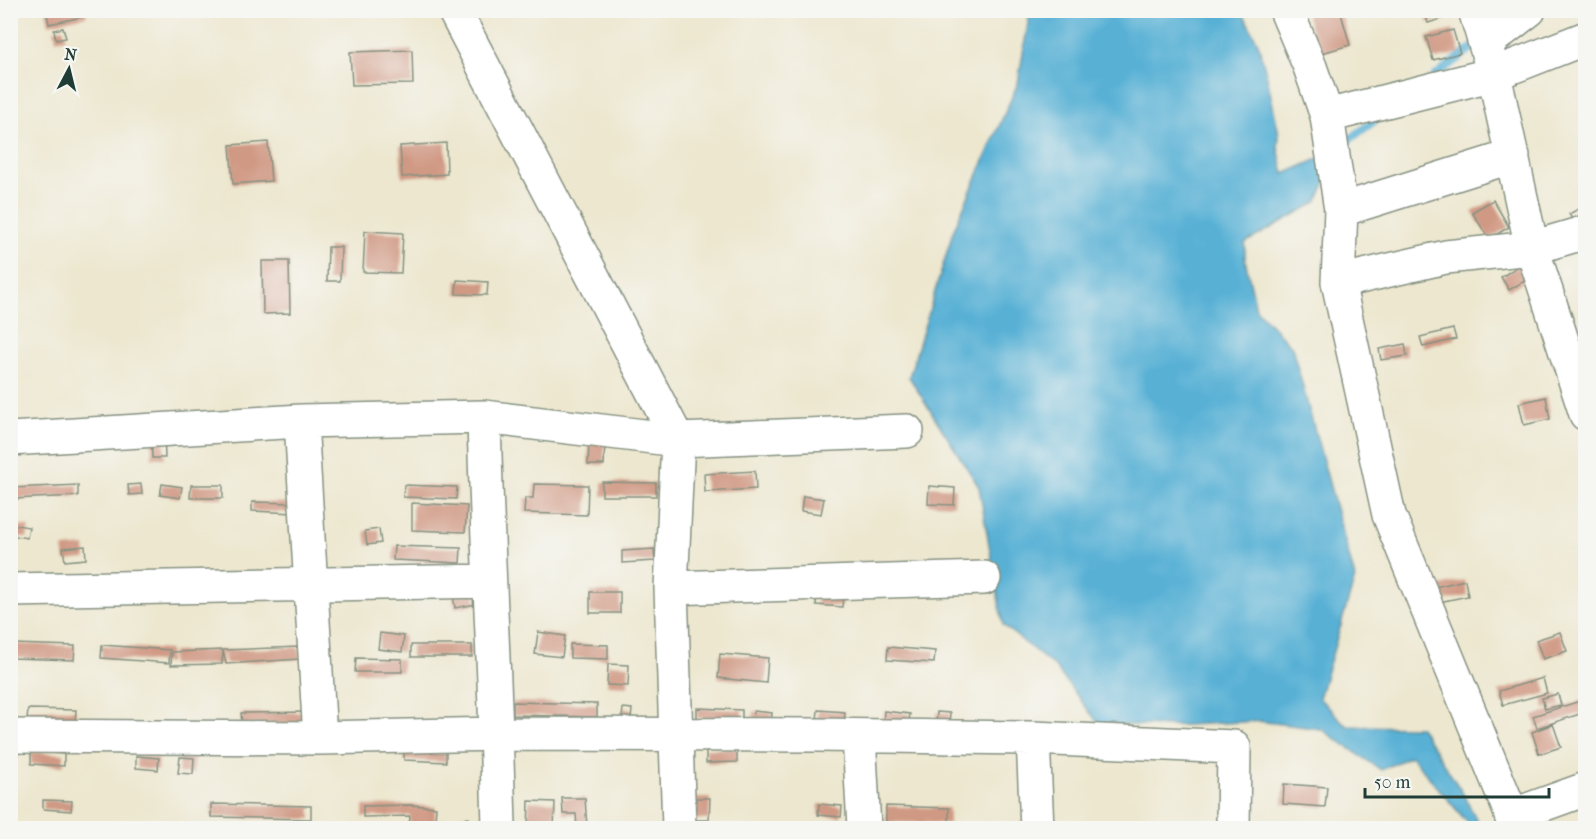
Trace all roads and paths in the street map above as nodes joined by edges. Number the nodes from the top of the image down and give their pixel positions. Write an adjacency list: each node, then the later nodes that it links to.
1 (454, 10): 19 (street)
2 (1286, 10): 8 (street)
3 (1475, 10): 6 (street)
4 (1529, 10): 6 (street)
5 (1586, 38): 7 (street)
6 (1485, 44): 7 (street)
7 (1494, 74): 8 (street); 9 (street)
8 (1327, 116): 10 (street)
9 (1513, 156): 10 (street); 12 (street)
10 (1341, 210): 13 (street)
11 (1586, 232): 12 (street)
12 (1532, 248): 13 (street); 14 (street)
13 (1338, 282): 32 (street)
14 (1586, 414)
15 (484, 417): 16 (street); 19 (street); 21 (street)
16 (301, 421): 18 (street); 22 (street)
17 (907, 431): 19 (street)
18 (10, 439)
19 (678, 441): 23 (street)
20 (984, 578): 23 (street)
21 (489, 581): 22 (street); 25 (street)
22 (311, 584): 24 (street); 29 (street)
23 (671, 588): 26 (street)
24 (10, 590)
25 (497, 734): 26 (street); 29 (street); 33 (street)
26 (675, 735): 28 (street); 34 (street)
27 (10, 736): 29 (street)
28 (859, 736): 30 (street); 35 (street)
29 (320, 738)
30 (1033, 738): 36 (street); 37 (street)
31 (1586, 789): 32 (street)
32 (1514, 822)
33 (498, 828)
34 (679, 828)
35 (864, 828)
36 (1037, 828)
37 (1233, 828)

